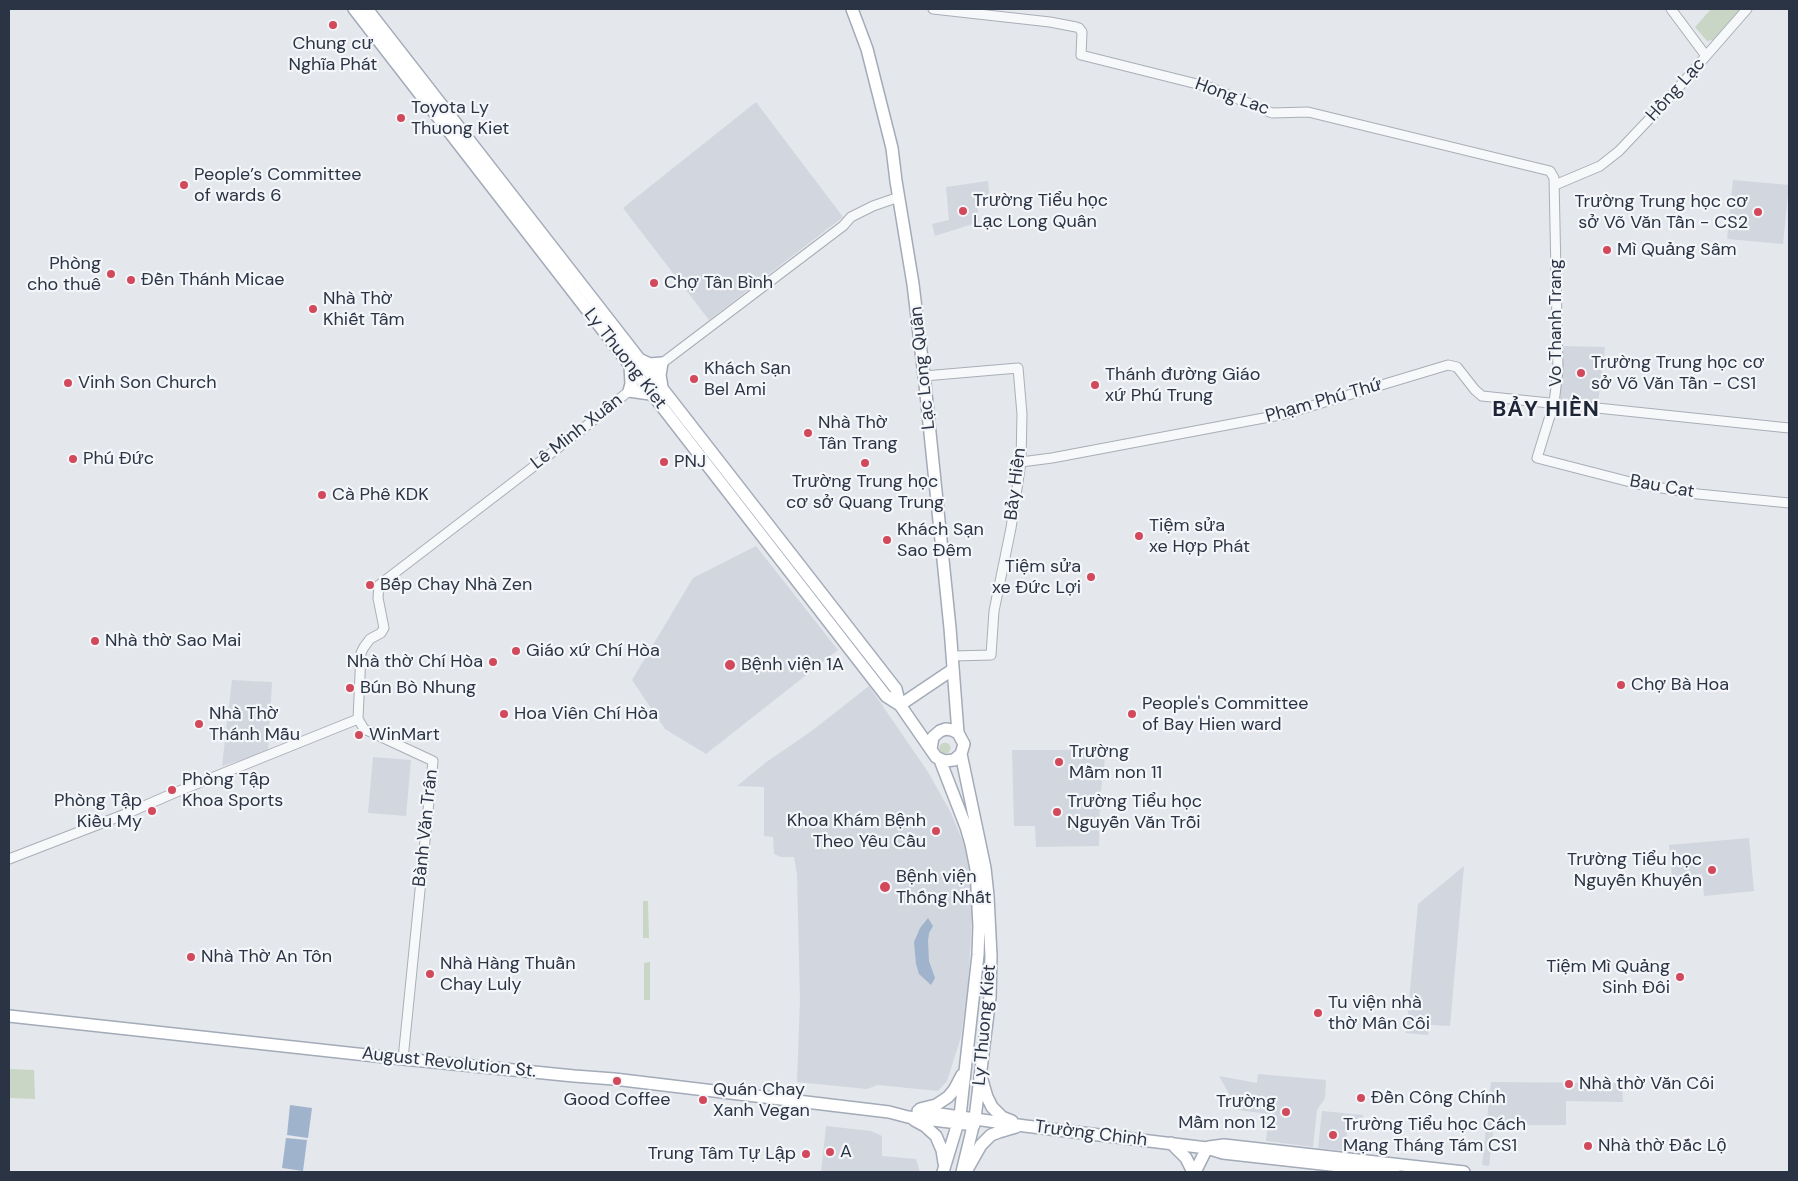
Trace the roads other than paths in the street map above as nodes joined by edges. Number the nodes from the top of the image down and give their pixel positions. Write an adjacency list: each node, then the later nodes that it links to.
1 (354, 9): 10 (main road, Ly Thuong Kiet)
2 (367, 9): 10 (main road, Ly Thuong Kiet)
3 (852, 9): 9 (main road, Lạc Long Quân)
4 (933, 9): 8 (street, Hong Lac)
5 (1672, 9): 7 (street)
6 (1747, 9): 7 (street, Hồng Lạc)
7 (1706, 56): 8 (street, Hồng Lạc)
8 (1554, 185): 16 (street, Vo Thanh Trang)
9 (899, 197): 11 (street, Lê Minh Xuân); 12 (main road, Lạc Long Quân)
10 (634, 362): 11 (main road); 13 (main road, Ly Thuong Kiet); 14 (main road)
11 (662, 363): 13 (street, Lê Minh Xuân); 15 (main road)
12 (924, 376): 19 (street, Bảy Hiền); 21 (main road, Lạc Long Quân)
13 (646, 377): 14 (street, Lê Minh Xuân); 15 (main road, Ly Thuong Kiet)
14 (630, 391): 15 (main road); 24 (street, Lê Minh Xuân)
15 (660, 394): 23 (main road, Ly Thuong Kiet)
16 (1554, 403): 17 (street, Phạm Phú Thứ); 18 (street, Vo Thanh Trang); 19 (street, Phạm Phú Thứ)
17 (1789, 428)
18 (1537, 458): 20 (street, Bau Cat)
19 (1022, 462): 21 (street, Bảy Hiền)
20 (1789, 503)
21 (953, 656): 22 (main road, Lạc Long Quân)
22 (952, 670): 23 (main road); 25 (main road, Lạc Long Quân)
23 (900, 705): 26 (main road, Ly Thuong Kiet)
24 (358, 719): 29 (street); 31 (street, Bành Văn Trân)
25 (958, 734): 26 (main road); 27 (main road)
26 (931, 748): 28 (main road)
27 (961, 754): 28 (main road); 32 (main road, Ly Thuong Kiet)
28 (940, 760): 33 (main road, Ly Thuong Kiet)
29 (9, 859)
30 (9, 1016): 31 (main road, August Revolution St.)
31 (403, 1059): 36 (main road, August Revolution St.)
32 (982, 1068): 35 (main road, Ly Thuong Kiet); 39 (main road)
33 (964, 1072): 34 (main road, Ly Thuong Kiet); 36 (main road)
34 (963, 1087): 35 (main road); 37 (main road, Ly Thuong Kiet)
35 (979, 1089): 38 (main road, Ly Thuong Kiet)
36 (908, 1114): 37 (main road, August Revolution St.); 44 (main road)
37 (960, 1120): 38 (main road, Trường Chinh); 44 (main road, Ly Thuong Kiet)
38 (975, 1122): 39 (main road, Trường Chinh); 45 (main road, Ly Thuong Kiet)
39 (1025, 1126): 40 (main road, Trường Chinh); 45 (main road)
40 (1170, 1143): 41 (main road, Trường Chinh); 46 (main road)
41 (1208, 1148): 42 (main road, Trường Chinh); 46 (main road)
42 (1314, 1159): 43 (main road, Trường Chinh); 47 (main road, Trường Chinh)
43 (1444, 1171): 48 (main road, Trường Chinh)
44 (943, 1172)
45 (964, 1172)
46 (1194, 1172)
47 (1394, 1172)
48 (1464, 1172)

